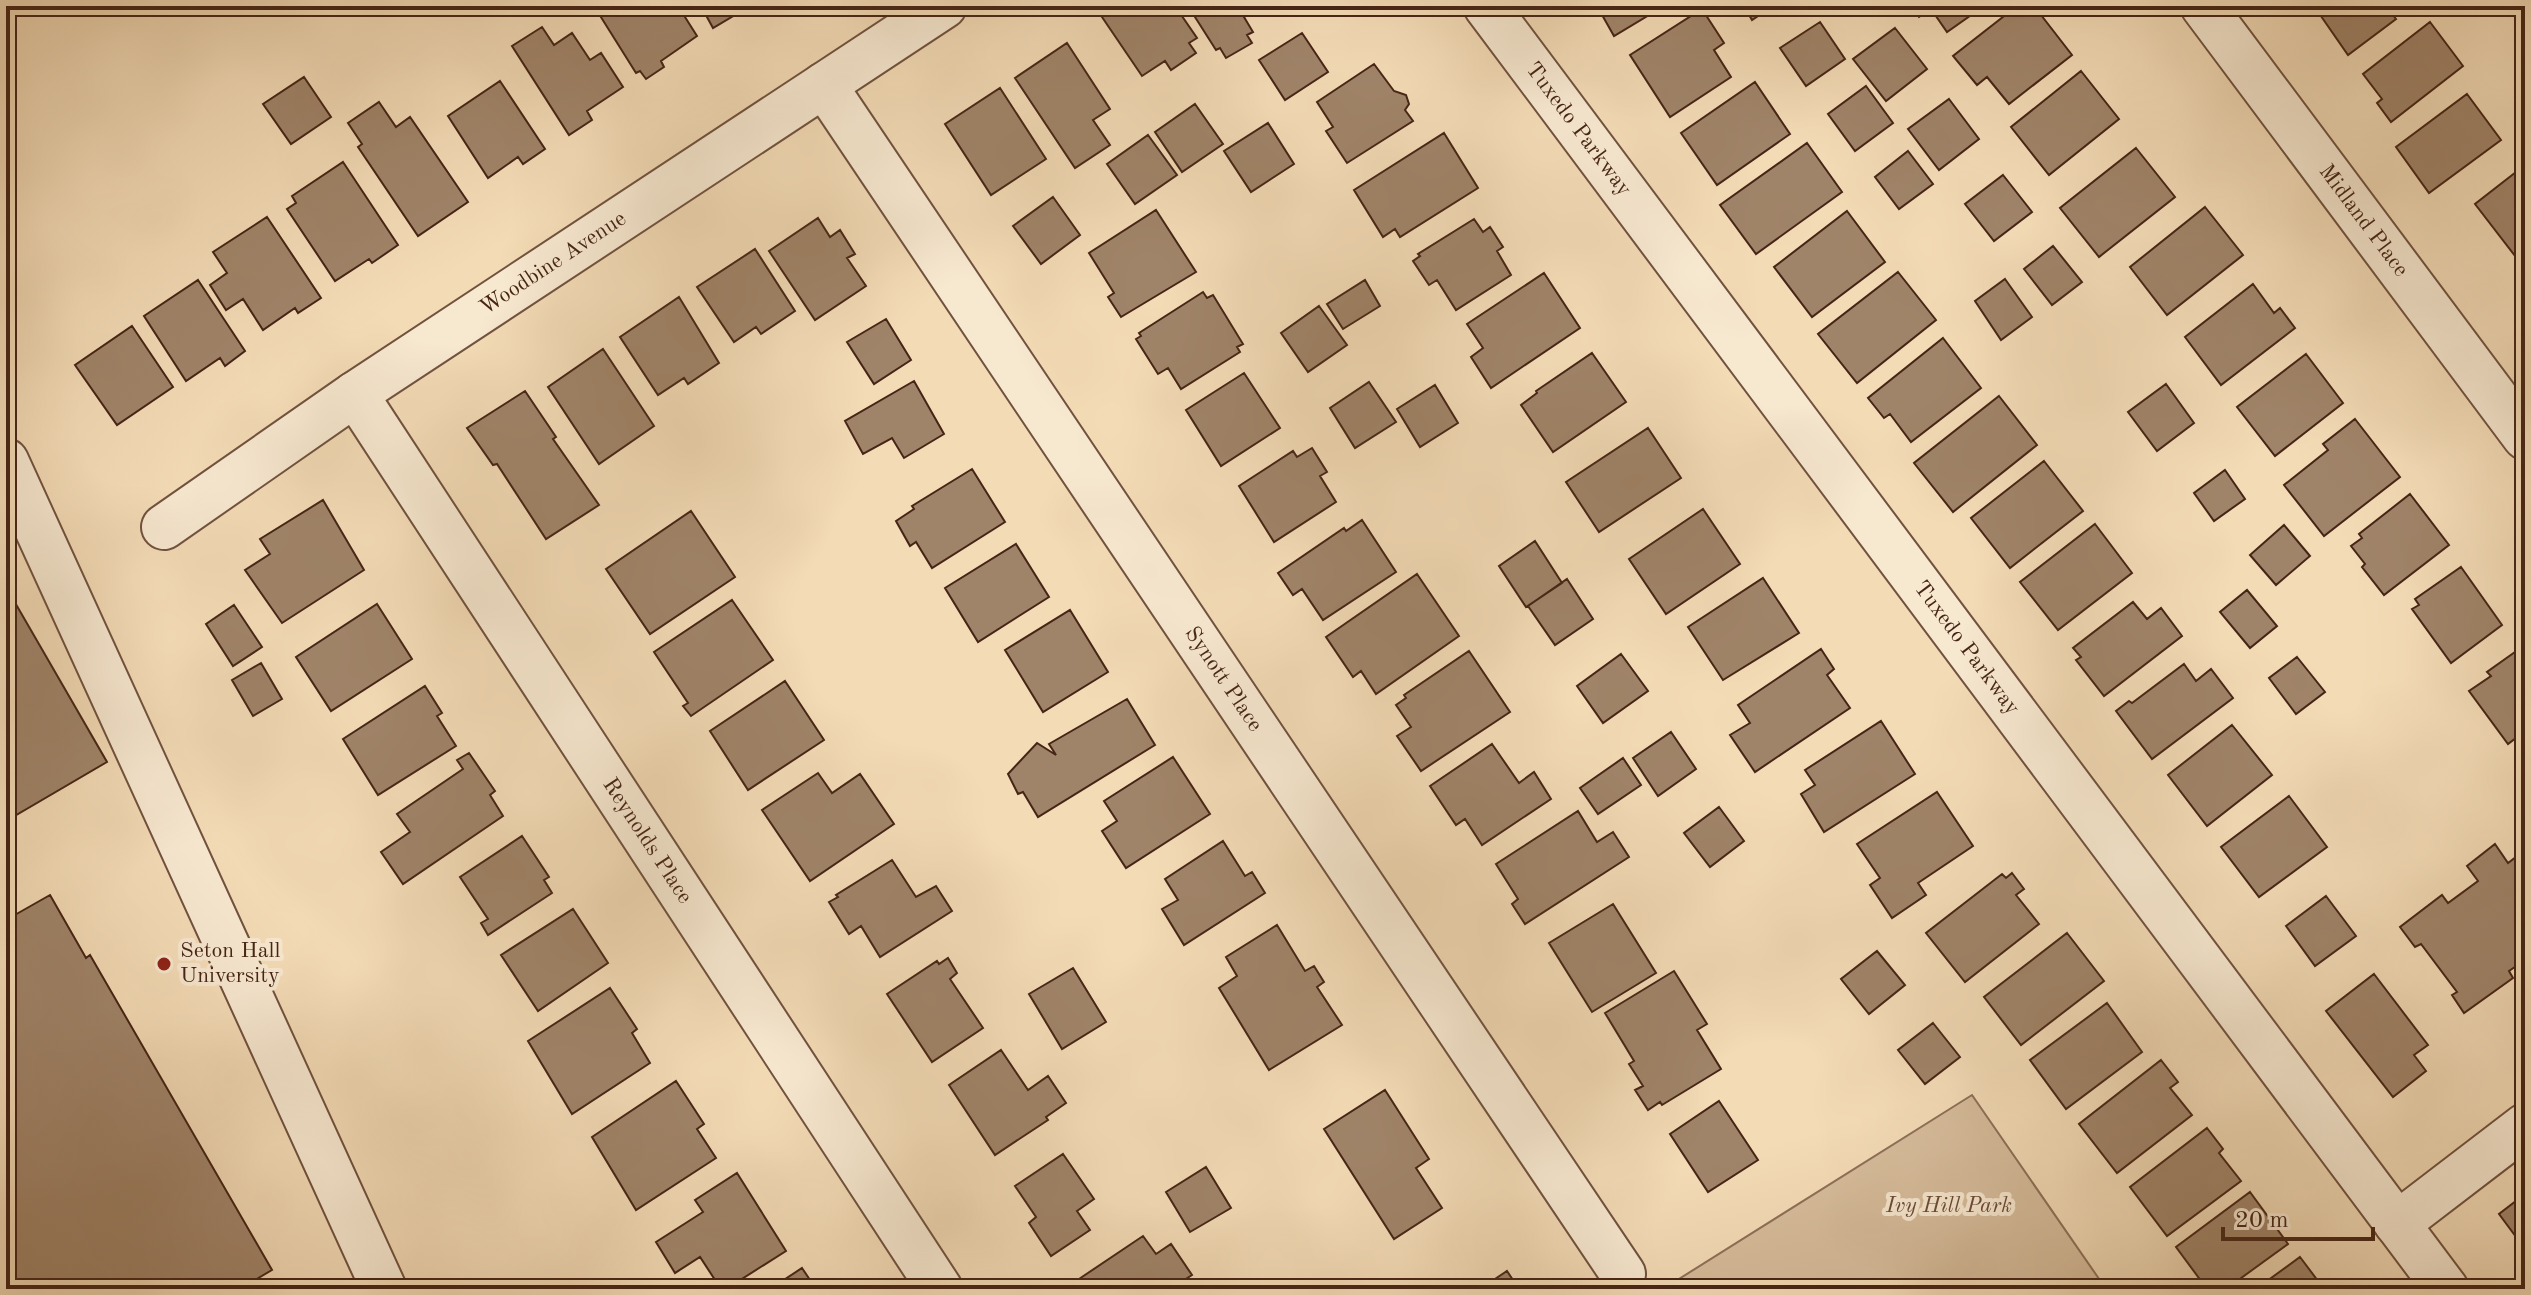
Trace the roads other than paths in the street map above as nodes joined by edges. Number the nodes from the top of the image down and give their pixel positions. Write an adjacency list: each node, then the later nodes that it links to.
1 (944, 6): 4 (street, Woodbine Avenue)
2 (1486, 6): 10 (street, Tuxedo Parkway)
3 (2203, 6): 6 (street, Midland Place)
4 (824, 85): 5 (street, Woodbine Avenue); 11 (street, Synott Place)
5 (355, 394): 8 (street, Woodbine Avenue); 13 (street, Reynolds Place)
6 (2525, 437)
7 (6, 461): 12 (street)
8 (164, 527)
9 (2525, 1126): 10 (street)
10 (2397, 1224): 14 (street, Tuxedo Parkway)
11 (1623, 1274)
12 (384, 1289)
13 (940, 1289)
14 (2446, 1289)

